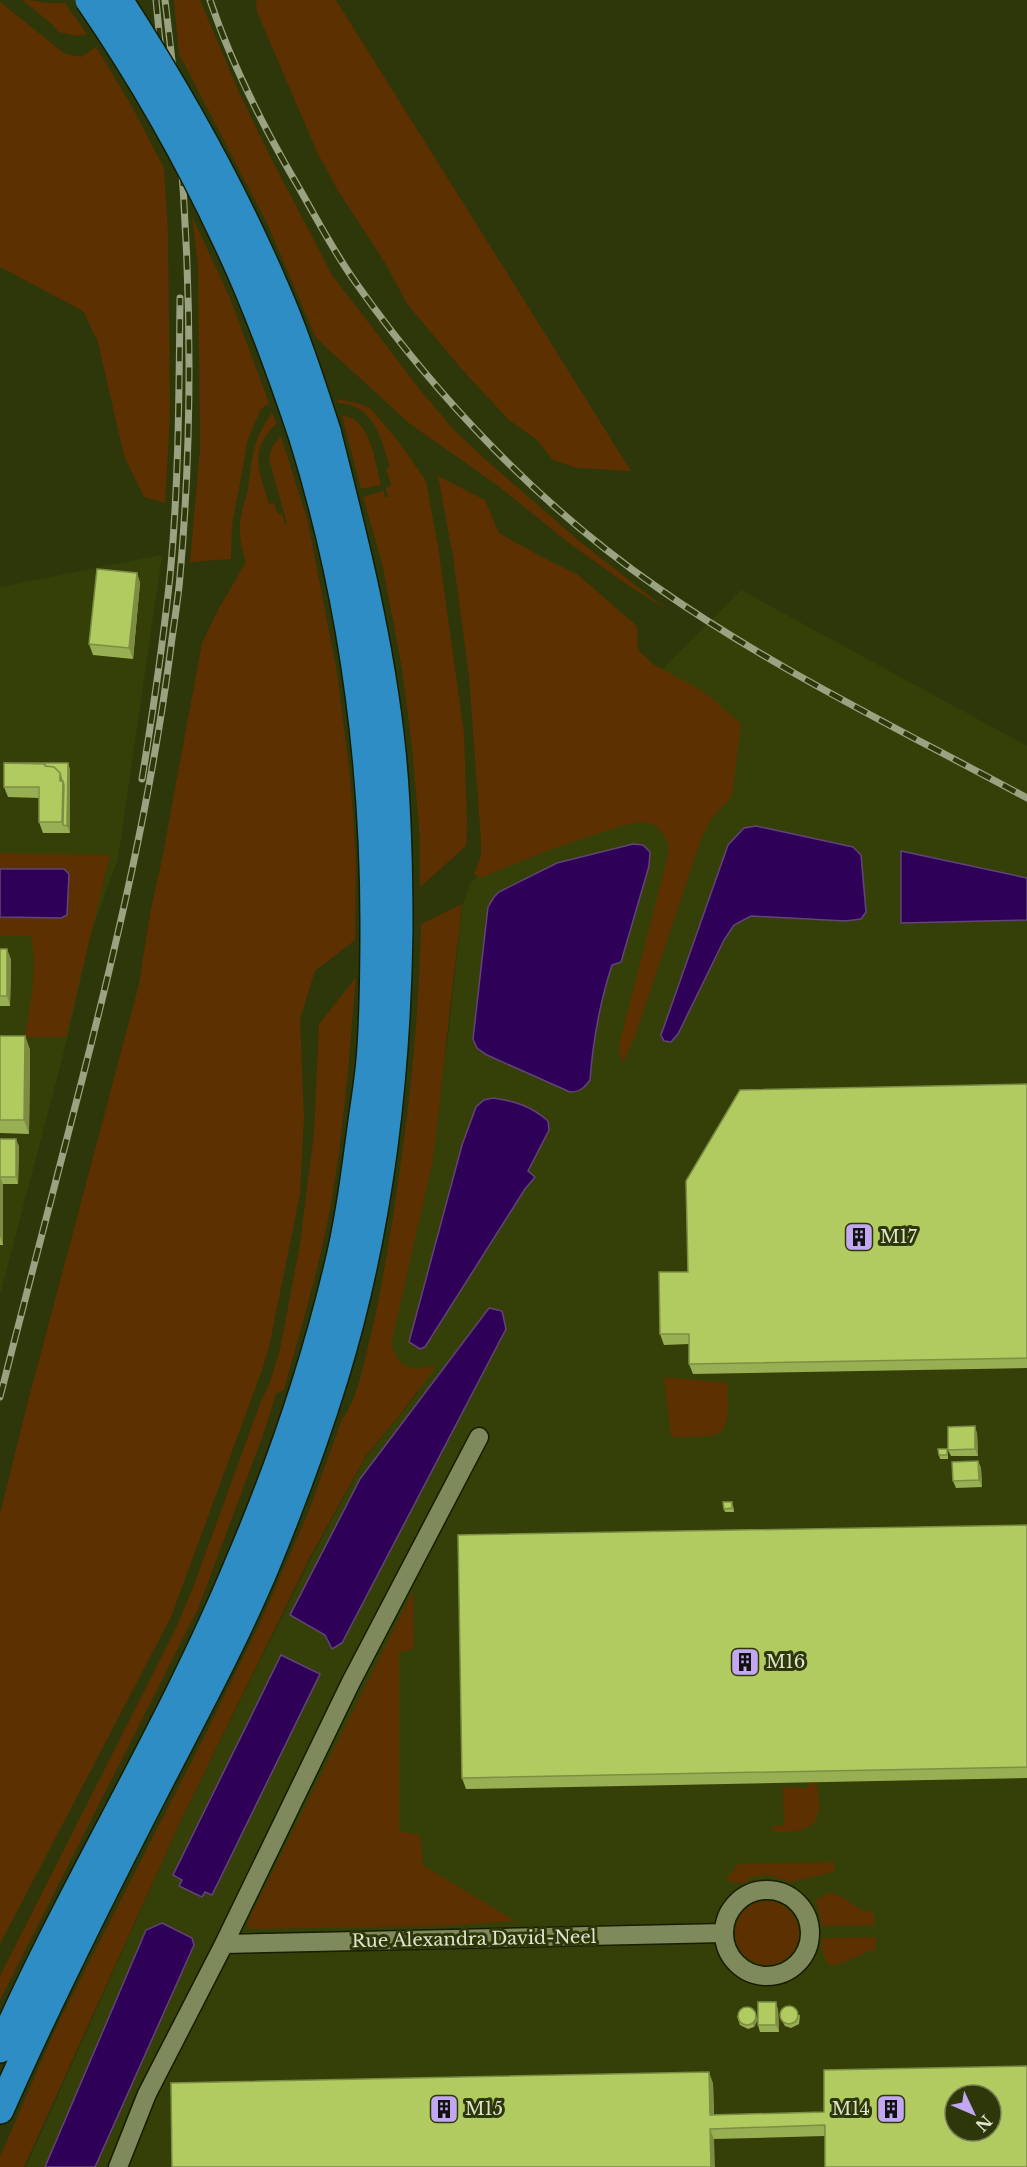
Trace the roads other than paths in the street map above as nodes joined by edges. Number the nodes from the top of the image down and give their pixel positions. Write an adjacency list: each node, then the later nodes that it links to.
1 (89, 0): 3 (highway, bridge)
2 (119, 0): 3 (highway, bridge)
3 (315, 435): 7 (highway); 8 (highway)
4 (479, 1437): 6 (street)
5 (724, 1933): 5 (street); 6 (street, Rue Alexandra David-Neel)
6 (224, 1944): 9 (street)
7 (0, 2049)
8 (0, 2110)
9 (118, 2167)

